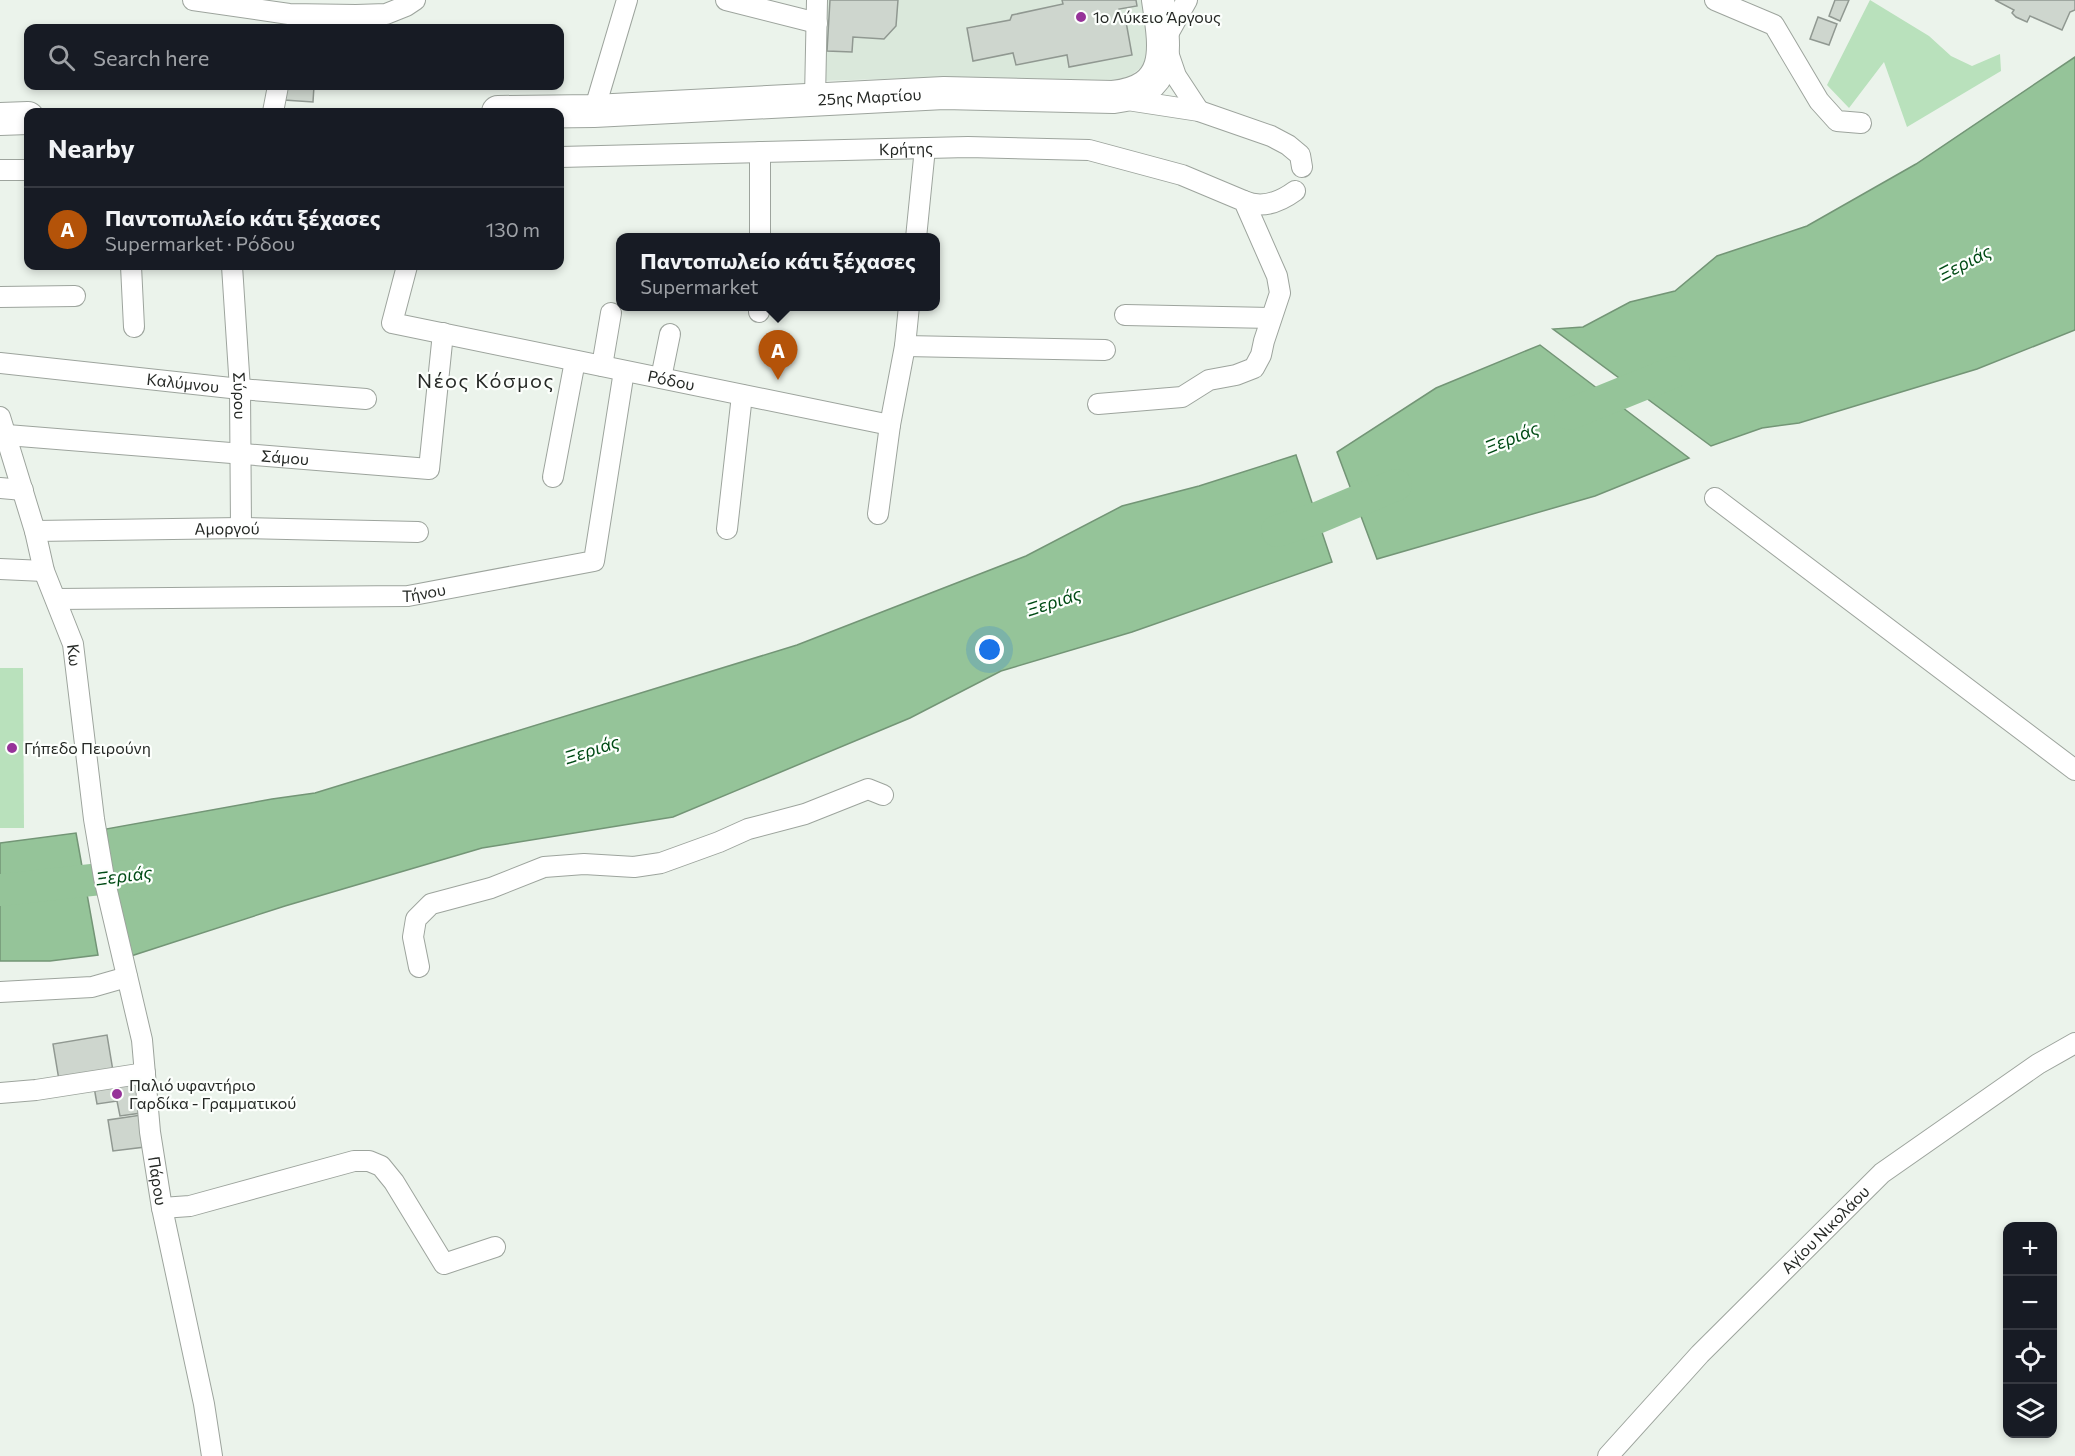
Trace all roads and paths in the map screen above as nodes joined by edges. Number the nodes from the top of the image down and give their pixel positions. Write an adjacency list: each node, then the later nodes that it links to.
1 (193, 0): 9 (street)
2 (415, 0): 9 (street)
3 (627, 0): 17 (street)
4 (726, 0): 10 (street)
5 (817, 0): 10 (street)
6 (1158, 0): 11 (main road, 25ης Μαρτίου)
7 (1188, 0): 11 (street)
8 (1715, 0): 21 (street)
9 (289, 14)
10 (817, 23): 14 (street)
11 (1164, 41): 13 (main road, 25ης Μαρτίου); 18 (street)
12 (277, 90): 15 (street)
13 (1113, 97): 14 (main road, 25ης Μαρτίου); 18 (street)
14 (815, 98): 17 (main road, 25ης Μαρτίου)
15 (274, 108)
16 (564, 111): 17 (main road, 25ης Μαρτίου)
17 (594, 111)
18 (1198, 111): 25 (street)
19 (0, 118): 20 (main road)
20 (24, 118)
21 (1861, 123)
22 (925, 148): 23 (street, Κρήτης); 29 (street, Κρήτης); 31 (street)
23 (760, 152): 24 (street, Κρήτης); 30 (street)
24 (564, 157)
25 (1302, 167)
26 (0, 170): 27 (street)
27 (24, 170)
28 (1295, 191): 29 (street, Κρήτης)
29 (1245, 201): 40 (street)
30 (760, 233)
31 (916, 233)
32 (131, 270): 41 (street)
33 (232, 270): 51 (street, Σύρου)
34 (406, 270): 42 (street, Ρόδου)
35 (75, 296): 36 (street)
36 (0, 297)
37 (908, 311): 44 (street)
38 (611, 313): 48 (street)
39 (1125, 315): 40 (street)
40 (1271, 318): 54 (street)
41 (134, 327)
42 (443, 333): 46 (street, Ρόδου); 58 (street, Σάμου)
43 (670, 334): 50 (street)
44 (905, 346): 45 (street); 56 (street)
45 (1105, 350)
46 (575, 361): 48 (street, Ρόδου); 59 (street)
47 (0, 363): 51 (street, Καλύμνου)
48 (602, 366): 49 (street, Ρόδου)
49 (624, 371): 50 (street, Ρόδου); 70 (street, Τήνου)
50 (661, 378): 52 (street, Ρόδου)
51 (240, 389): 53 (street, Καλύμνου); 58 (street, Σύρου)
52 (742, 395): 56 (street, Ρόδου); 65 (street)
53 (366, 399)
54 (1098, 404)
55 (0, 417): 57 (street, Κω)
56 (890, 425): 63 (street)
57 (7, 435): 58 (street, Σάμου); 61 (street, Κω)
58 (241, 453): 64 (street, Σύρου)
59 (553, 477)
60 (0, 488): 61 (street)
61 (23, 490): 66 (street, Κω)
62 (1714, 498): 71 (street)
63 (878, 514)
64 (241, 528): 66 (street, Αμοργού); 67 (street, Αμοργού)
65 (727, 529)
66 (35, 531): 69 (street, Κω)
67 (418, 532)
68 (0, 569): 69 (street)
69 (44, 571): 70 (street, Κω)
70 (56, 598): 73 (street, Κω)
71 (2075, 770)
72 (883, 795): 74 (street)
73 (109, 905): 75 (street, Πάρου)
74 (419, 967)
75 (127, 977): 76 (street); 78 (street, Πάρου)
76 (0, 992)
77 (2075, 1042): 83 (street, Αγίου Νικολάου)
78 (145, 1073): 79 (street); 80 (street, Πάρου)
79 (0, 1093)
80 (162, 1208): 81 (street); 82 (street, Πάρου)
81 (495, 1247)
82 (212, 1456)
83 (1608, 1456)

